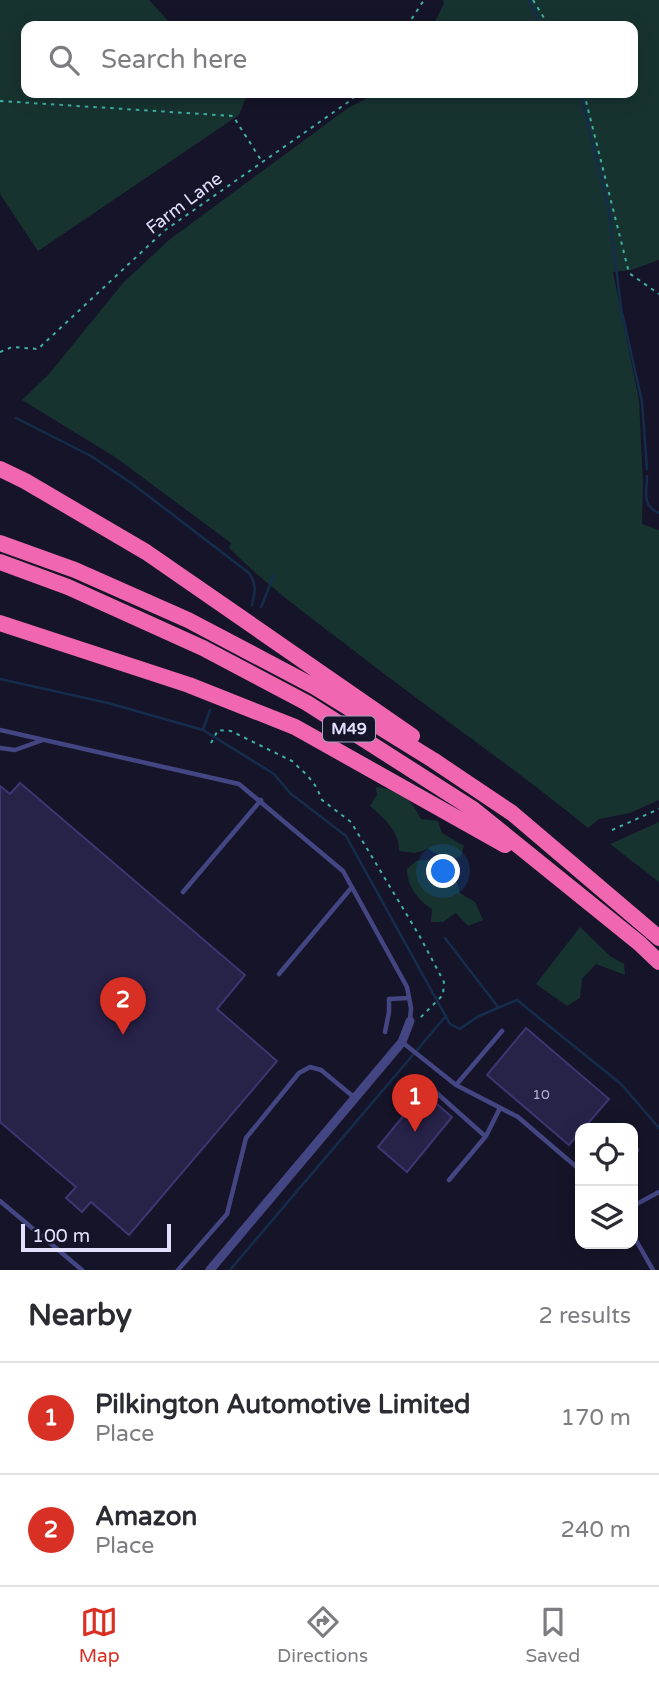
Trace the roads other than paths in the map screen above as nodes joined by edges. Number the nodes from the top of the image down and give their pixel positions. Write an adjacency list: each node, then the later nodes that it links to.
1 (0, 469): 9 (highway, M49)
2 (0, 543): 9 (highway, M49)
3 (0, 562): 10 (highway, M49)
4 (0, 623): 10 (highway, M49)
5 (0, 730): 6 (lane)
6 (44, 740): 7 (lane); 8 (lane)
7 (0, 748)
8 (261, 800): 11 (lane); 12 (lane)
9 (512, 813): 13 (highway, M49)
10 (547, 869): 14 (highway, M49)
11 (352, 887): 15 (lane); 16 (lane)
12 (183, 892)
13 (659, 938)
14 (659, 962)
15 (279, 974)
16 (410, 998): 17 (lane); 19 (lane)
17 (410, 1021): 20 (street)
18 (502, 1031): 21 (lane)
19 (385, 1032)
20 (402, 1042): 21 (lane); 23 (street)
21 (456, 1085): 24 (lane)
22 (431, 1088): 25 (lane)
23 (356, 1099): 33 (lane); 34 (street)
24 (500, 1108): 25 (lane); 26 (lane)
25 (486, 1136): 27 (lane)
26 (575, 1166)
27 (449, 1180)
28 (659, 1192): 30 (lane)
29 (0, 1201): 32 (lane)
30 (638, 1203)
31 (638, 1244): 35 (lane)
32 (82, 1270)
33 (177, 1270)
34 (210, 1270)
35 (653, 1270)

